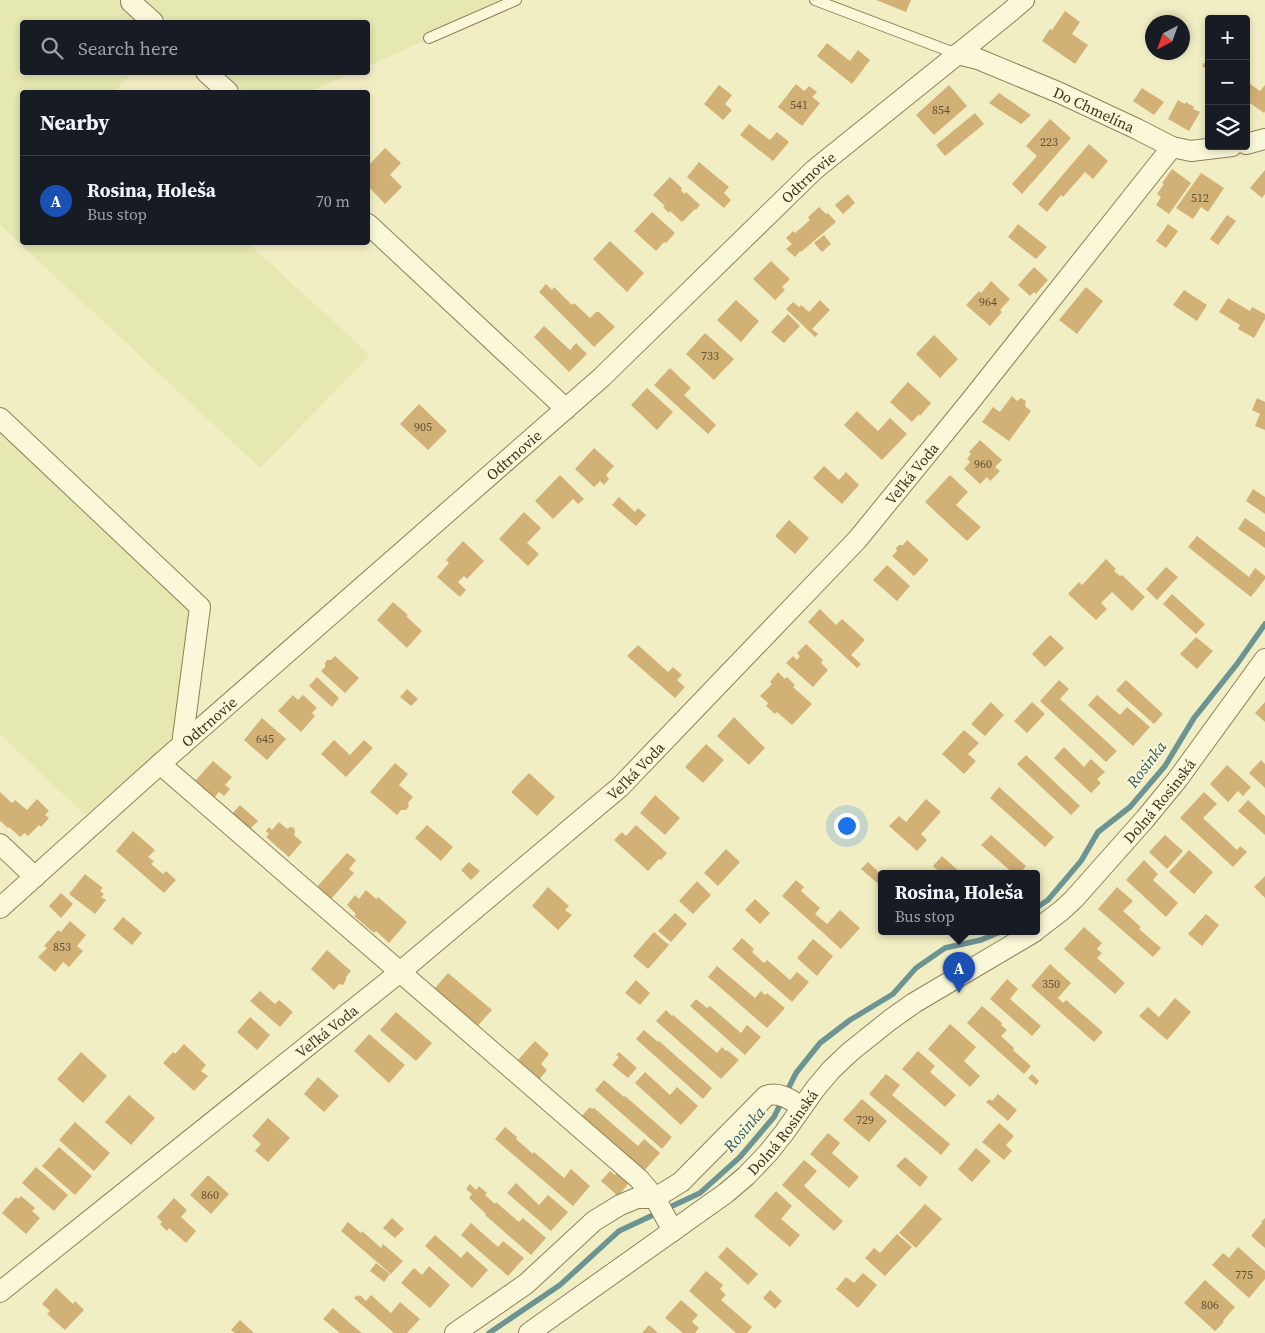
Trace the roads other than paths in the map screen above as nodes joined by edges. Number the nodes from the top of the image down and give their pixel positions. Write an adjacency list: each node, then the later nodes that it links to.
1 (516, 0): 6 (lane)
2 (815, 0): 7 (lane)
3 (1024, 0): 7 (street, Odtrnovie)
4 (131, 2): 5 (street)
5 (151, 20)
6 (429, 38)
7 (957, 54): 12 (street, Do Chmelína); 15 (street, Odtrnovie)
8 (209, 75): 9 (street)
9 (226, 90)
10 (1265, 139): 11 (street)
11 (1250, 143)
12 (1172, 147): 13 (street, Do Chmelína); 25 (street, Veľká Voda)
13 (1205, 149)
14 (370, 226): 15 (street)
15 (566, 409): 18 (street, Odtrnovie)
16 (0, 418): 18 (street)
17 (1265, 659): 23 (street, Dolná Rosinská)
18 (182, 745): 19 (street, Odtrnovie)
19 (160, 764): 21 (street, Odtrnovie); 25 (street)
20 (0, 844): 21 (street)
21 (35, 876): 22 (street, Odtrnovie)
22 (0, 908)
23 (1040, 927)
24 (1028, 935): 26 (street, Dolná Rosinská)
25 (400, 972): 27 (street); 28 (street, Veľká Voda)
26 (790, 1100): 27 (street, Dolná Rosinská); 27 (street)
27 (663, 1213): 29 (street); 30 (street, Dolná Rosinská)
28 (0, 1292)
29 (455, 1333)
30 (529, 1333)

